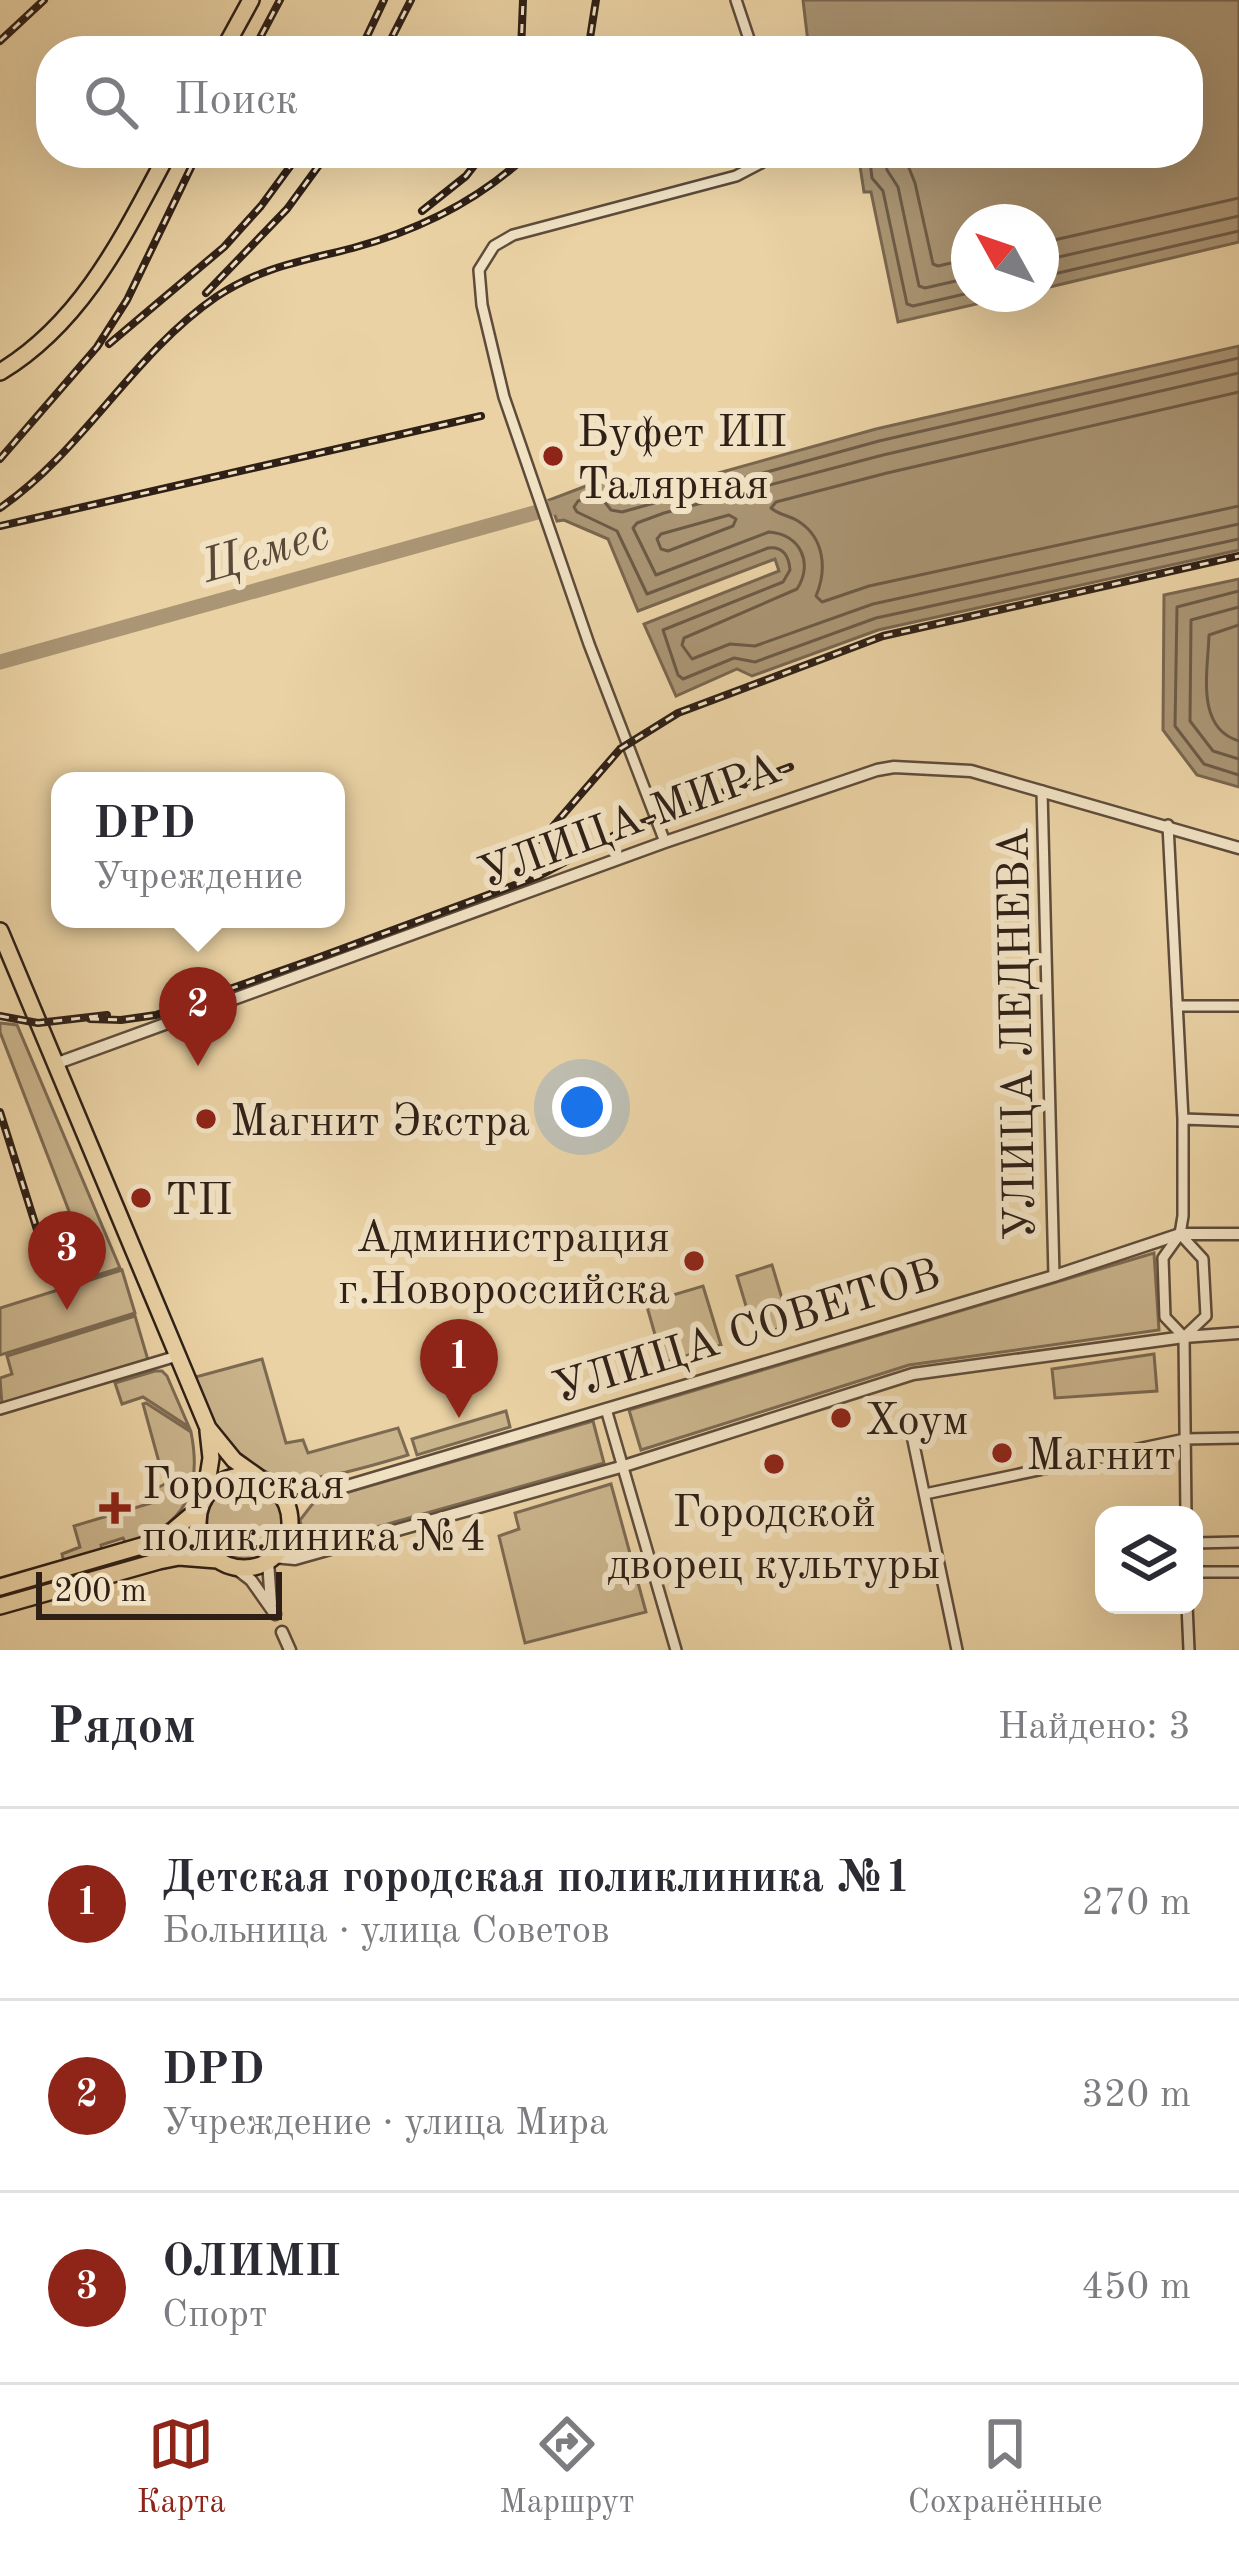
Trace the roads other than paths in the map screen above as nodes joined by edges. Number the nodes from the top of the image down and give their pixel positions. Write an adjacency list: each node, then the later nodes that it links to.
1 (251, 0): 3 (highway)
2 (736, 0): 4 (street)
3 (232, 36)
4 (748, 36)
5 (160, 168): 7 (highway)
6 (751, 168): 10 (street)
7 (0, 372)
8 (1042, 791): 9 (street, УЛИЦА МИРА); 10 (street, УЛИЦА МИРА); 20 (street, УЛИЦА ЛЕДНЕВА)
9 (1168, 825): 11 (street, УЛИЦА МИРА); 13 (street)
10 (664, 842): 15 (street, УЛИЦА МИРА)
11 (1239, 848)
12 (0, 931): 15 (highway)
13 (1177, 1006): 14 (street); 16 (street)
14 (1239, 1006)
15 (55, 1064): 23 (highway)
16 (1183, 1119): 17 (street); 18 (street)
17 (1239, 1120)
18 (1180, 1234): 19 (street, УЛИЦА СОВЕТОВ); 20 (street, УЛИЦА СОВЕТОВ); 22 (street); 22 (street)
19 (1239, 1234)
20 (1054, 1276): 25 (street, УЛИЦА СОВЕТОВ)
21 (1239, 1334): 22 (street, УЛИЦА СОВЕТОВ)
22 (1184, 1337): 28 (street); 30 (street, УЛИЦА СОВЕТОВ)
23 (177, 1356): 24 (street); 27 (highway)
24 (0, 1409)
25 (606, 1409): 30 (street); 31 (street, УЛИЦА СОВЕТОВ)
26 (910, 1426): 32 (street)
27 (208, 1428): 31 (highway); 33 (highway)
28 (1185, 1438): 29 (street); 32 (street); 34 (street)
29 (1239, 1438)
30 (624, 1466): 37 (street, УЛИЦА СОВЕТОВ); 47 (street)
31 (268, 1484): 33 (highway); 37 (highway)
32 (925, 1495): 48 (street)
33 (202, 1503): 38 (highway); 42 (highway)
34 (1186, 1506)
35 (1203, 1543): 36 (street)
36 (1239, 1543)
37 (271, 1559): 39 (highway); 39 (street)
38 (217, 1560): 39 (highway); 43 (highway)
39 (234, 1567)
40 (1203, 1572): 41 (street)
41 (1239, 1572)
42 (0, 1587)
43 (0, 1606)
44 (1187, 1614): 49 (street)
45 (282, 1632): 46 (street)
46 (290, 1650)
47 (676, 1650)
48 (957, 1650)
49 (1189, 1650)

